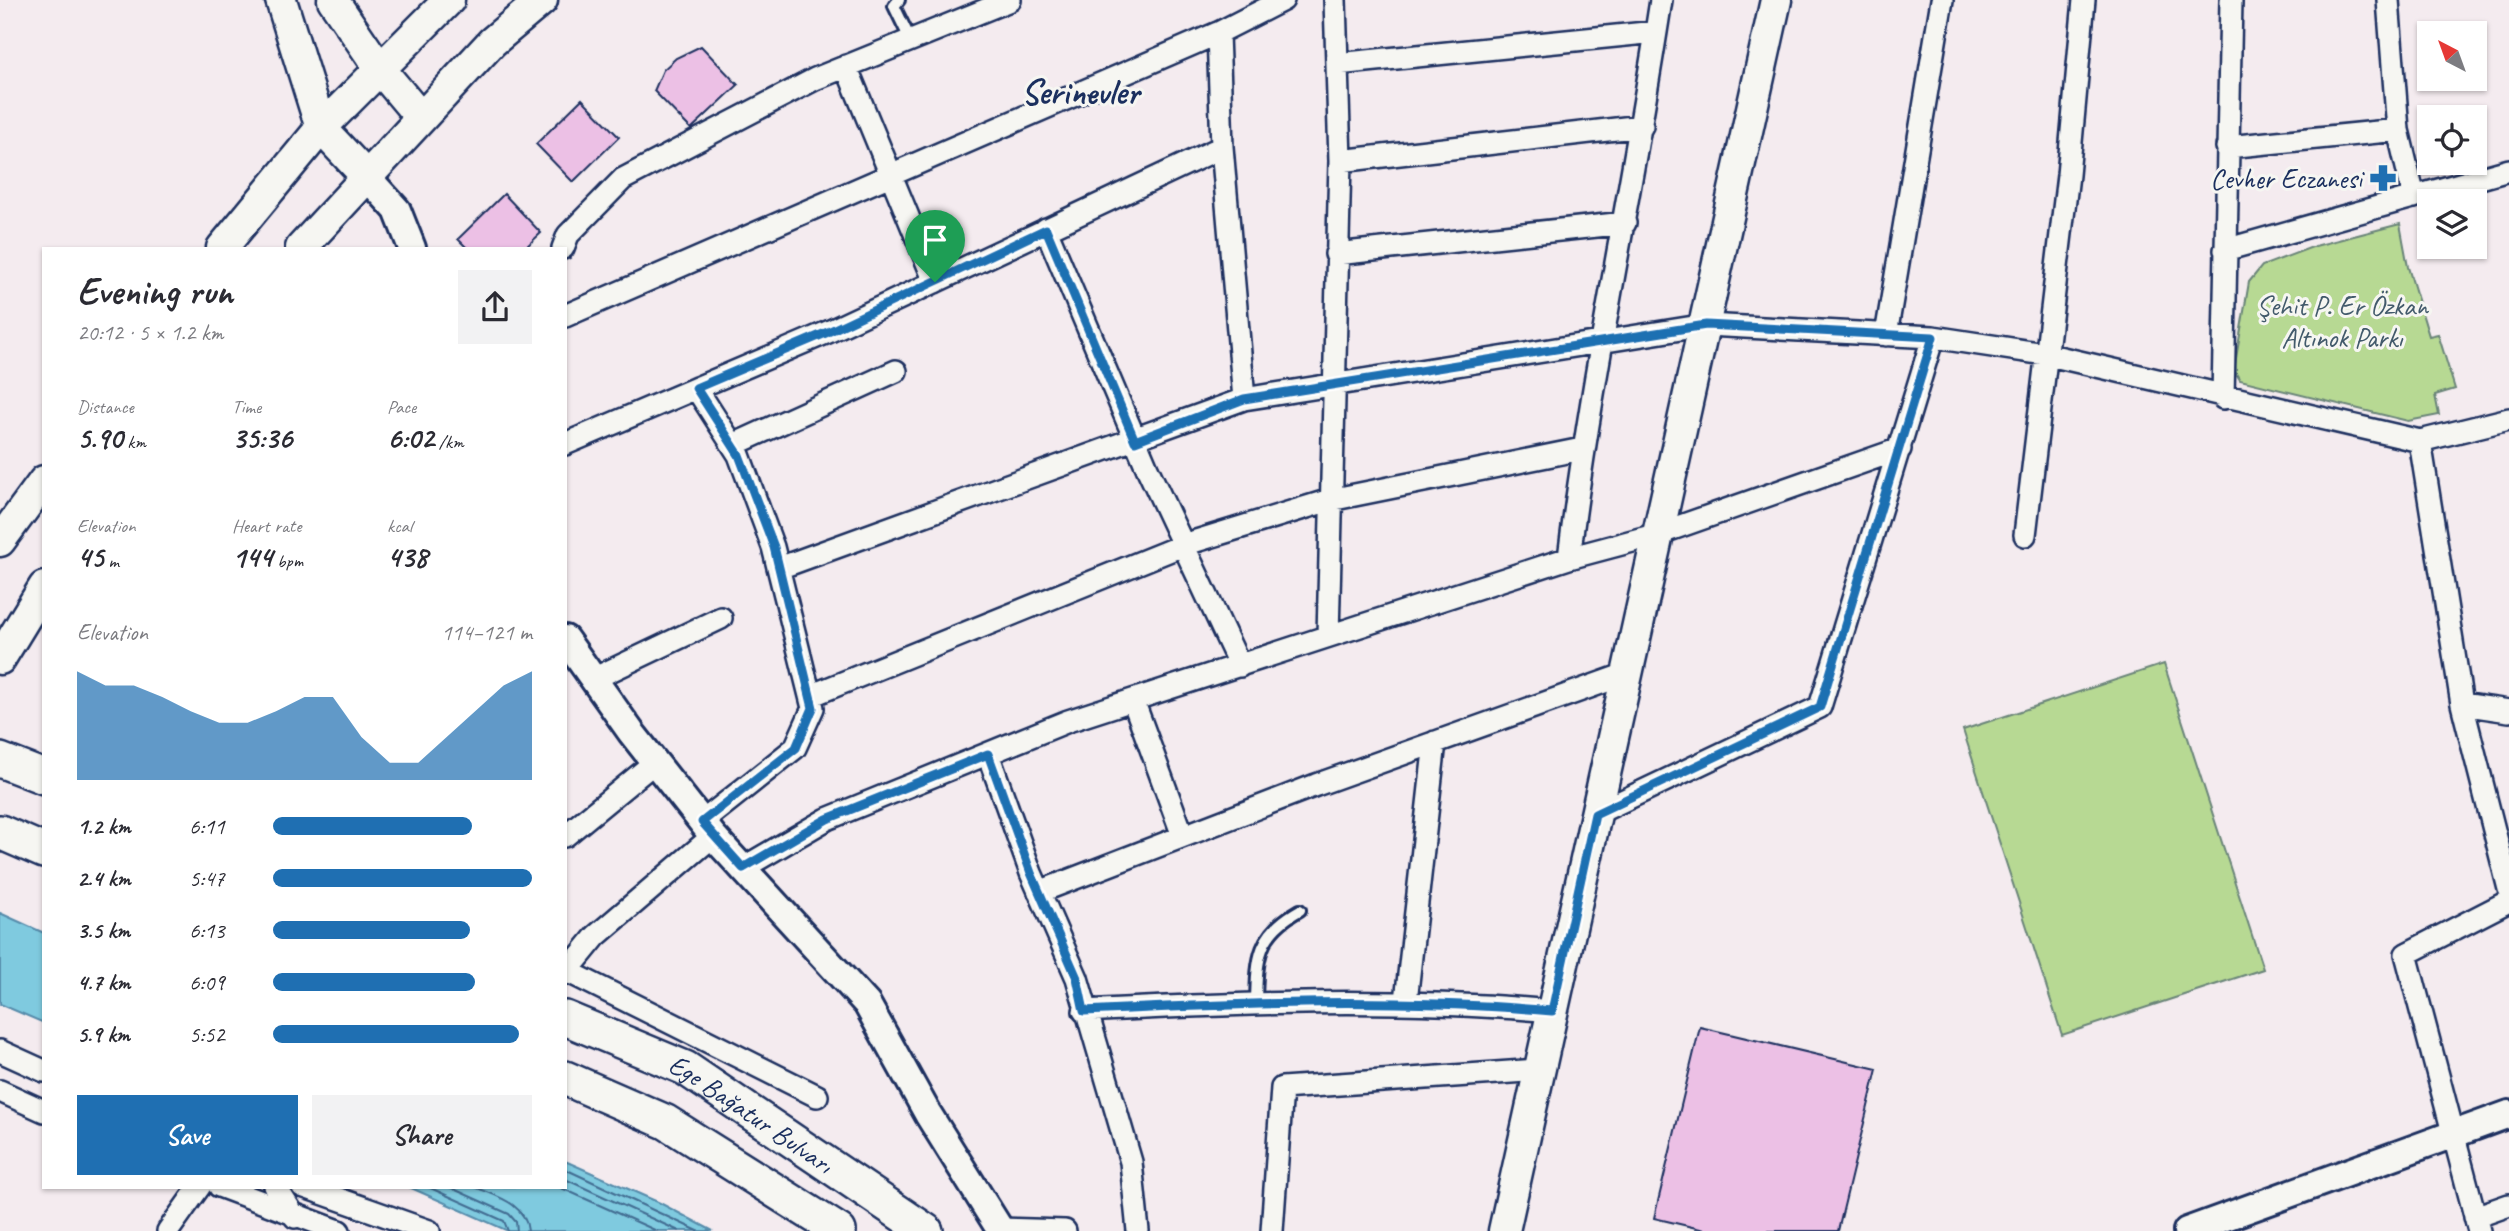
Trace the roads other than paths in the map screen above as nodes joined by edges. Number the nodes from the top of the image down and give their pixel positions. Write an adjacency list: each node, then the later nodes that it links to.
1 (281, 0): 23 (main road)
2 (333, 0): 20 (main road)
3 (542, 0): 21 (main road)
4 (900, 0): 17 (lane)
5 (1010, 0): 17 (street)
6 (1283, 0): 16 (street)
7 (1335, 0): 18 (street)
8 (1661, 0): 15 (street)
9 (1776, 0): 42 (main road)
10 (1942, 0): 43 (street)
11 (2084, 0): 46 (street)
12 (2231, 0): 26 (street)
13 (2388, 0): 24 (street)
14 (439, 3): 20 (main road)
15 (1656, 32): 18 (street); 22 (street)
16 (1218, 33): 25 (street); 29 (street)
17 (910, 39): 19 (street)
18 (1337, 64): 27 (street)
19 (846, 66): 29 (street); 37 (street)
20 (380, 69): 21 (main road); 23 (main road)
21 (421, 118): 30 (main road)
22 (1642, 125): 27 (street); 32 (street)
23 (321, 128): 30 (main road); 34 (main road)
24 (2398, 130): 26 (street); 31 (street)
25 (1222, 147): 33 (street); 51 (street)
26 (2227, 147): 38 (street)
27 (1340, 161): 39 (street)
28 (2509, 170): 31 (street)
29 (890, 173): 40 (street); 41 (street)
30 (367, 177): 35 (main road); 36 (street)
31 (2414, 197): 38 (street)
32 (1625, 223): 39 (street); 45 (street)
33 (1046, 229): 40 (street); 53 (street)
34 (223, 247)
35 (302, 247)
36 (412, 247)
37 (563, 247)
38 (2225, 250): 50 (street)
39 (1336, 254): 48 (street)
40 (935, 282): 49 (street)
41 (567, 315)
42 (1706, 325): 43 (street); 45 (street); 61 (main road)
43 (1886, 335): 44 (street)
44 (1933, 337): 46 (street); 58 (street)
45 (1604, 344): 48 (street); 57 (street)
46 (2045, 354): 50 (street); 62 (street)
47 (896, 371): 56 (street)
48 (1333, 384): 51 (street); 60 (street)
49 (696, 388): 55 (street); 56 (street)
50 (2223, 398): 54 (street)
51 (1244, 399): 53 (street)
52 (2509, 419): 54 (street)
53 (1135, 441): 64 (street); 66 (street)
54 (2420, 441): 77 (street)
55 (567, 443)
56 (733, 445): 66 (street)
57 (1582, 449): 60 (street); 65 (street)
58 (1900, 449): 61 (street); 84 (street)
59 (42, 484): 63 (main road)
60 (1329, 500): 64 (street); 69 (street)
61 (1655, 535): 65 (street); 73 (main road)
62 (2025, 536)
63 (0, 541)
64 (1183, 545): 72 (street); 75 (street)
65 (1569, 558): 69 (street)
66 (779, 568): 75 (street)
67 (42, 590): 71 (main road)
68 (721, 618): 74 (street)
69 (1328, 636): 72 (street)
70 (567, 642): 74 (street)
71 (0, 659)
72 (1240, 666): 76 (street)
73 (1626, 674): 79 (street); 84 (main road)
74 (593, 679): 82 (street)
75 (810, 696): 85 (street)
76 (1133, 700): 80 (street); 88 (street)
77 (2462, 704): 78 (street); 91 (street)
78 (2509, 712)
79 (1435, 742): 88 (street); 97 (street)
80 (988, 754): 90 (street); 92 (street)
81 (0, 760): 83 (main road)
82 (655, 762): 85 (street); 87 (street)
83 (42, 776)
84 (1595, 814): 100 (main road)
85 (708, 829): 90 (street); 95 (street)
86 (0, 832): 89 (main road)
87 (567, 834)
88 (1183, 836): 92 (street)
89 (42, 850)
90 (743, 868): 118 (street)
91 (2509, 889)
92 (1039, 892): 99 (street)
93 (2509, 901): 110 (street)
94 (1300, 911): 98 (lane)
95 (567, 971)
96 (567, 972): 107 (street)
97 (1406, 1001): 98 (street); 100 (street)
98 (1256, 1003): 99 (street)
99 (1084, 1011): 125 (street)
100 (1552, 1011): 104 (main road)
101 (567, 1019): 123 (main road, Ege Bağatur Bulvarı)
102 (0, 1051): 103 (street)
103 (42, 1070)
104 (1539, 1070): 126 (street); 127 (main road)
105 (567, 1080): 122 (main road, Ege Bağatur Bulvarı)
106 (0, 1091): 108 (street)
107 (817, 1096)
108 (42, 1110)
109 (2509, 1114): 110 (street)
110 (2453, 1136): 117 (street); 128 (street)
111 (198, 1189): 119 (street)
112 (225, 1189): 116 (street)
113 (277, 1189): 116 (street)
114 (310, 1189): 121 (street)
115 (2509, 1205): 117 (street)
116 (300, 1224): 120 (street)
117 (2477, 1224)
118 (994, 1226): 124 (street)
119 (168, 1231)
120 (339, 1231)
121 (429, 1231)
122 (839, 1231)
123 (926, 1231)
124 (1065, 1231)
125 (1138, 1231)
126 (1272, 1231)
127 (1504, 1231)
128 (2187, 1231)

